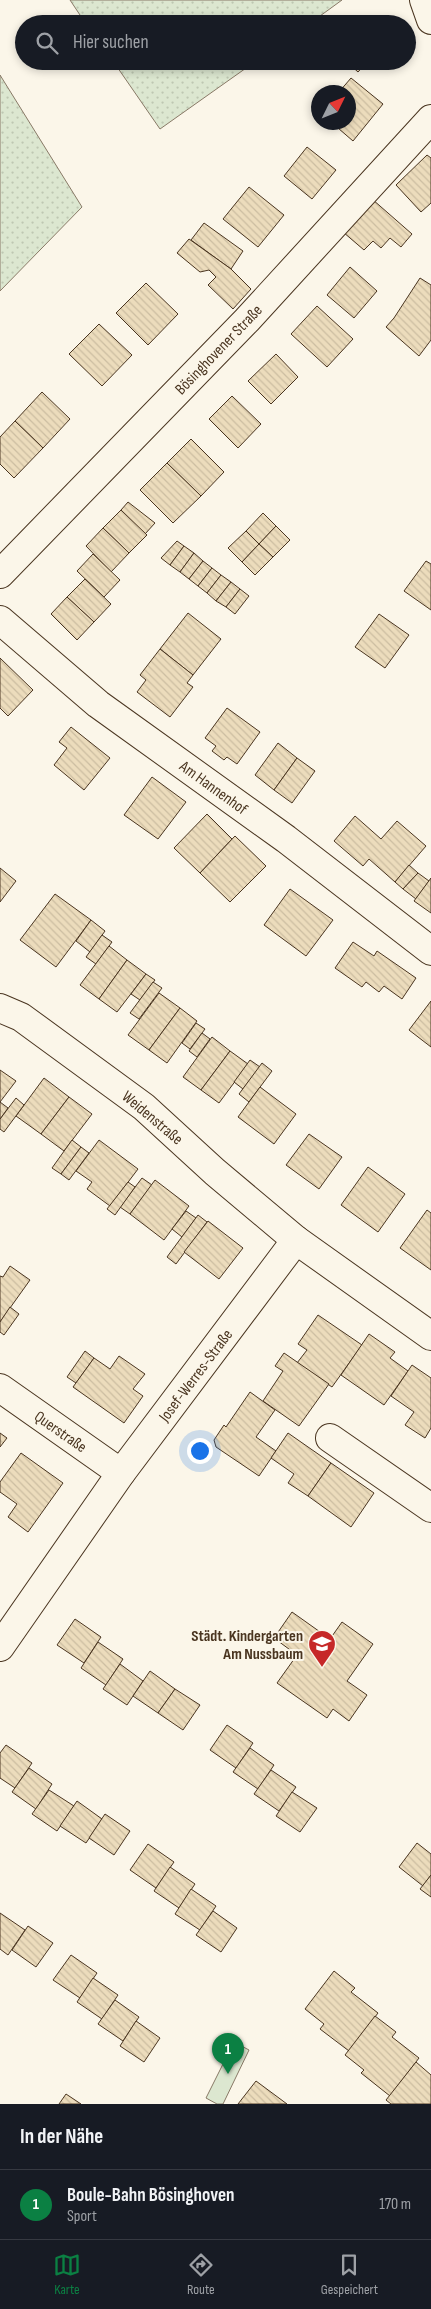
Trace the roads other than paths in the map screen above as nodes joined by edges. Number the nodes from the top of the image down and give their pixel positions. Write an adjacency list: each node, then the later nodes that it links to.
1 (424, 0): 2 (street)
2 (431, 20)
3 (431, 119): 4 (street, Bösinghovener Straße)
4 (0, 574)
5 (0, 620): 6 (street, Am Hannenhof)
6 (431, 951)
7 (0, 1008): 8 (street, Weidenstraße)
8 (296, 1240): 9 (street); 12 (street, Josef-Werres-Straße)
9 (431, 1336)
10 (0, 1388): 12 (street, Querstraße)
11 (330, 1438): 13 (street)
12 (121, 1474): 14 (street, Josef-Werres-Straße)
13 (431, 1508)
14 (0, 1647)

